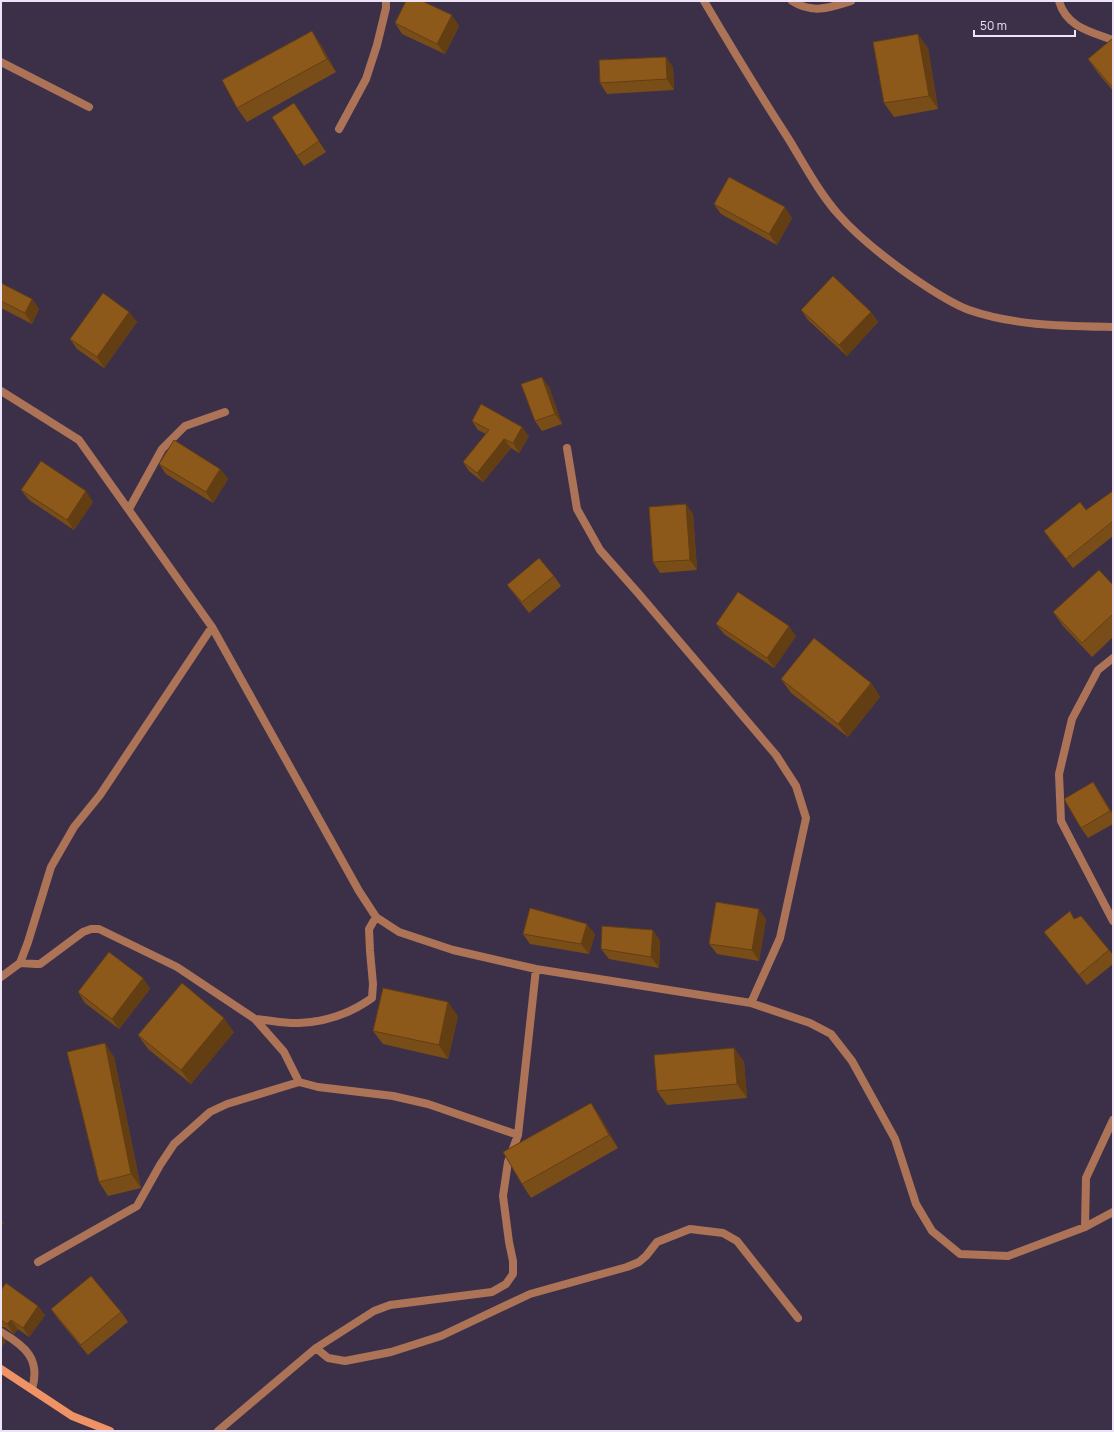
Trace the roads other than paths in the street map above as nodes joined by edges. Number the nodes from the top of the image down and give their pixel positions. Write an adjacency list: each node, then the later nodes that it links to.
1 (386, 1): 9 (street)
2 (704, 1): 10 (street)
3 (792, 1): 4 (street)
4 (851, 1)
5 (1059, 1): 6 (street)
6 (1113, 40)
7 (1, 62): 8 (street)
8 (89, 107)
9 (339, 129)
10 (1113, 327)
11 (1, 391): 14 (street)
12 (225, 412): 14 (street)
13 (567, 448): 22 (street)
14 (128, 509): 15 (street)
15 (212, 627): 17 (street); 19 (street)
16 (1113, 658): 18 (street)
17 (376, 917): 20 (street); 23 (street)
18 (1113, 921)
19 (20, 963): 21 (street); 23 (street)
20 (536, 969): 22 (street); 26 (street)
21 (1, 977)
22 (750, 1003): 28 (street)
23 (256, 1019): 24 (street)
24 (299, 1082): 26 (street); 29 (street)
25 (1113, 1120): 28 (street)
26 (518, 1135): 32 (street)
27 (1113, 1212): 28 (street)
28 (1085, 1228)
29 (38, 1262)
30 (798, 1318): 32 (street)
31 (1, 1332): 34 (street)
32 (316, 1348): 36 (street)
33 (1, 1369): 34 (street)
34 (32, 1389): 35 (street)
35 (110, 1431)
36 (218, 1431)

